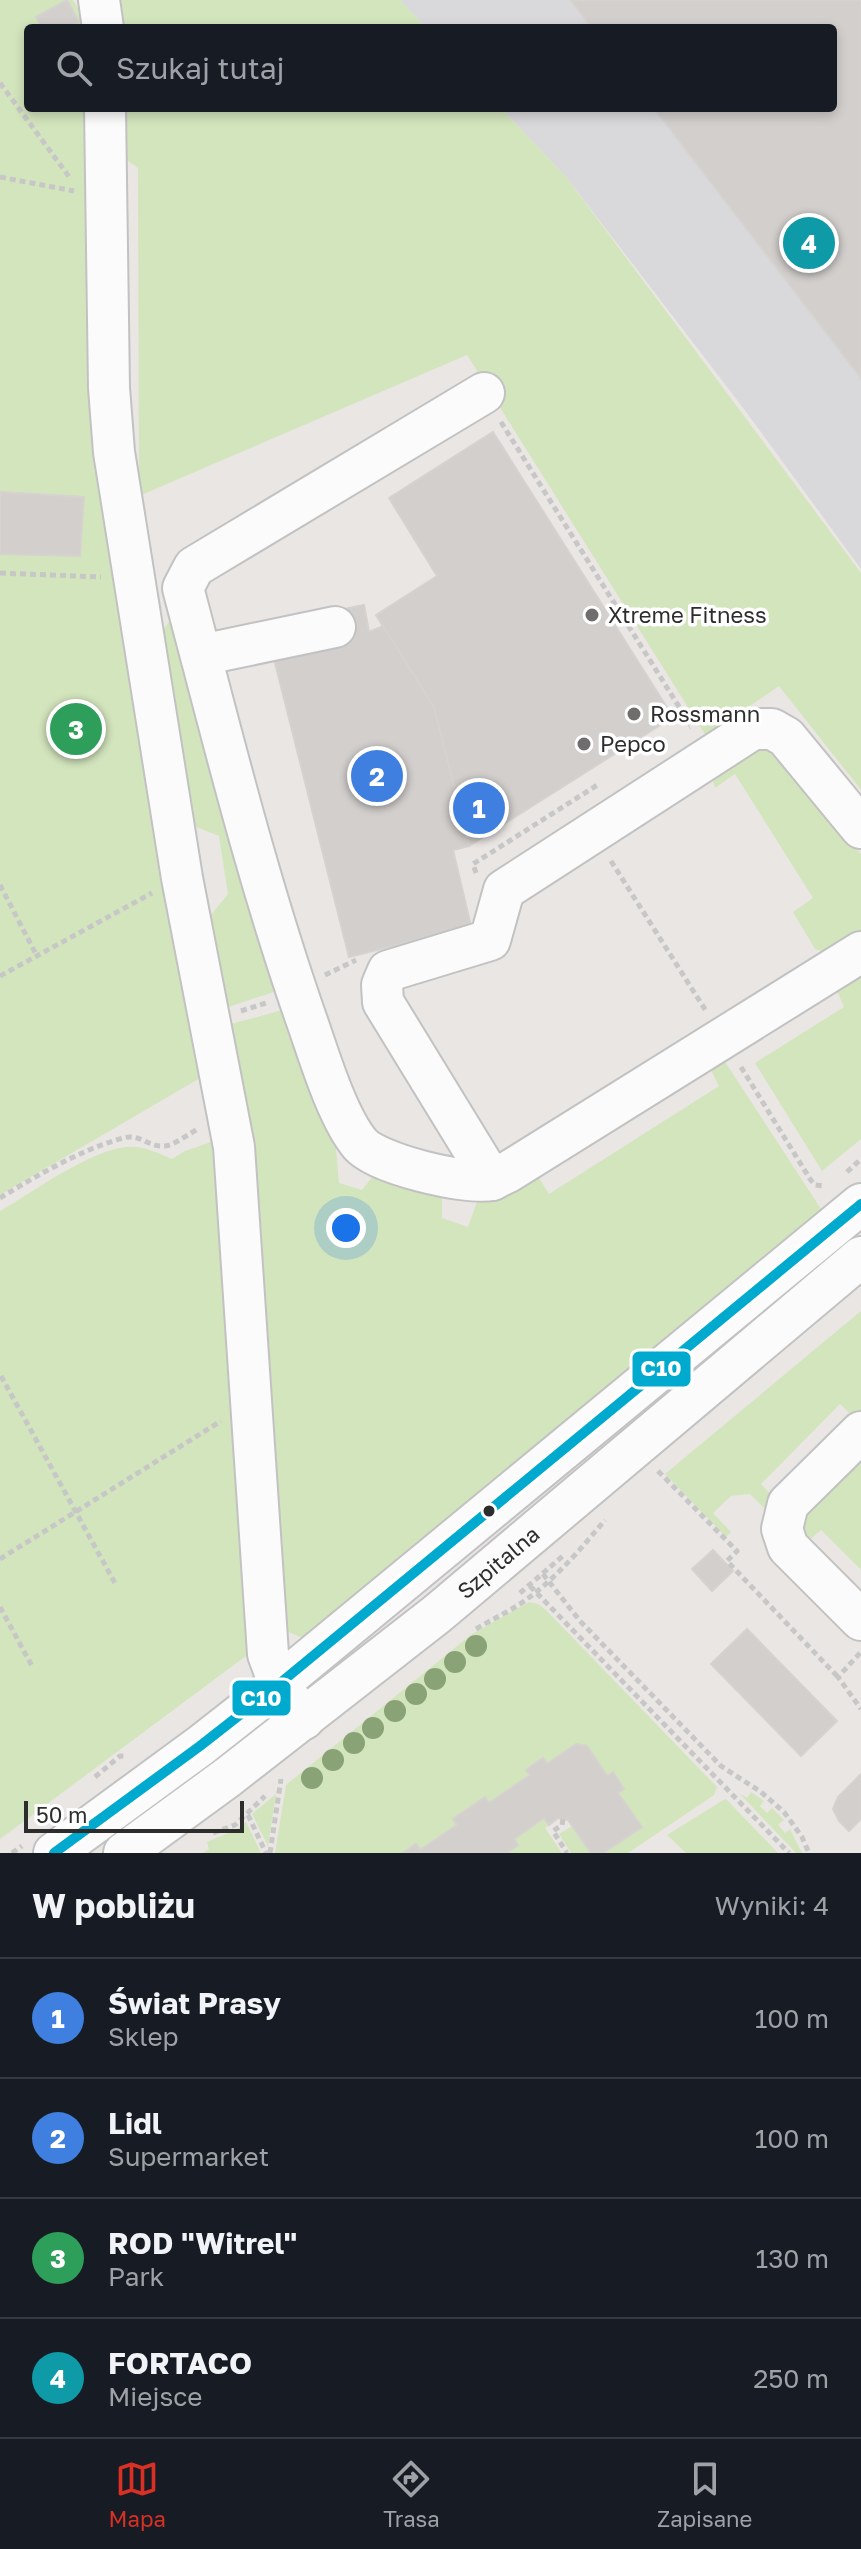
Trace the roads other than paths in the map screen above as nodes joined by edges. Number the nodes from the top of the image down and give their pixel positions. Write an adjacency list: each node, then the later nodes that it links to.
1 (99, 0): 2 (street)
2 (102, 24)
3 (105, 112): 14 (street)
4 (492, 407): 6 (street)
5 (335, 627): 6 (street)
6 (201, 655): 9 (street)
7 (861, 828): 9 (street)
8 (861, 952): 9 (street)
9 (492, 1180)
10 (861, 1204): 14 (street)
11 (861, 1257): 15 (street, Szpitalna)
12 (861, 1432): 13 (street)
13 (861, 1620)
14 (279, 1684): 15 (street); 16 (street)
15 (304, 1719): 17 (street, Szpitalna)
16 (54, 1853)
17 (124, 1853)

